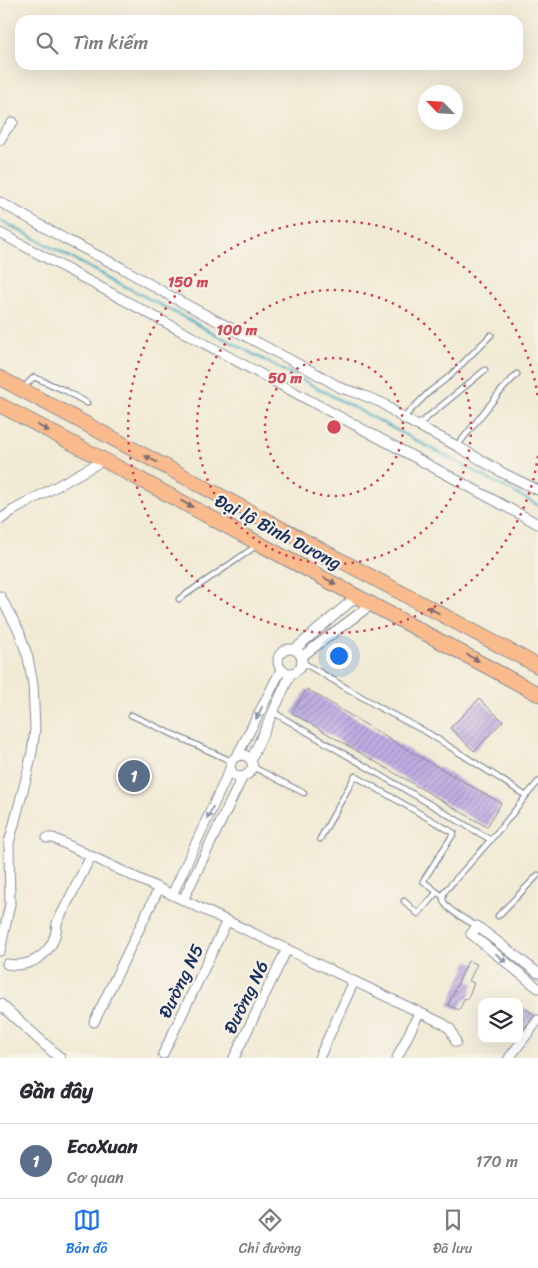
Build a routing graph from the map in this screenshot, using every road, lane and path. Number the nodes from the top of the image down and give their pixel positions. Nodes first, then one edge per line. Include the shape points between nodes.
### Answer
1 (13, 122) dead end
2 (0, 140) edge
3 (0, 202) edge
4 (0, 233) edge
5 (491, 335) dead end
6 (485, 370) dead end
7 (517, 374) dead end
8 (0, 378) edge
9 (14, 385) junction
10 (87, 403) dead end
11 (0, 405) edge
12 (404, 418) junction
13 (418, 425) junction
14 (457, 446) junction
15 (104, 460) junction
16 (537, 488) edge
17 (0, 520) edge
18 (538, 524) edge
19 (259, 543) junction
20 (369, 575) junction
21 (383, 582) junction
22 (0, 596) edge
23 (358, 596) junction
24 (179, 599) dead end
25 (372, 604) junction
26 (294, 650) junction
27 (302, 660) junction
28 (538, 666) edge
29 (281, 670) junction
30 (291, 673) junction
31 (538, 694) edge
32 (273, 712) junction
33 (131, 715) dead end
34 (233, 762) junction
35 (252, 764) junction
36 (242, 778) junction
37 (538, 782) edge
38 (304, 793) dead end
39 (526, 796) junction
40 (47, 838) dead end
41 (320, 839) dead end
42 (491, 840) junction
43 (91, 856) junction
44 (538, 875) edge
45 (159, 888) junction
46 (437, 892) junction
47 (172, 895) junction
48 (442, 896) junction
49 (183, 900) junction
50 (404, 901) dead end
51 (498, 916) dead end
52 (228, 921) junction
53 (477, 926) junction
54 (287, 949) junction
55 (0, 951) edge
56 (7, 964) dead end
57 (538, 973) edge
58 (354, 982) junction
59 (538, 988) edge
60 (0, 1004) edge
61 (419, 1013) junction
62 (538, 1020) edge
63 (94, 1022) dead end
64 (456, 1042) dead end
65 (163, 1054) dead end
66 (54, 1056) edge
67 (234, 1058) edge
68 (319, 1058) edge
69 (398, 1058) edge
70 (509, 1058) edge

1 - 2 street
3 - 12 street via 341,388 382,403
4 - 18 street
5 - 12 lane
6 - 13 lane
7 - 14 lane
8 - 9 highway, Đại lộ Bình Dương
9 - 10 lane via 26,385 34,377
20 -> 9 highway, Đại lộ Bình Dương
11 -> 15 highway, Đại lộ Bình Dương
12 - 13 street
13 - 14 street
14 - 16 street via 503,473
15 - 17 street
15 -> 19 highway, Đại lộ Bình Dương
19 -> 23 highway, Đại lộ Bình Dương
19 - 24 lane
20 - 21 highway, Đại lộ Bình Dương
20 - 23 highway
21 - 25 highway
28 -> 21 highway, Đại lộ Bình Dương
22 - 55 street via 19,631 28,658 34,684 35,729 9,843 10,904
23 - 25 highway, Đại lộ Bình Dương
23 - 26 street
25 - 27 street
25 -> 31 highway, Đại lộ Bình Dương
26 - 27 street
26 - 29 street via 287,649 278,658
27 - 30 street via 298,670
27 - 39 lane via 428,733
29 - 30 street
29 -> 34 street
30 - 32 street
32 - 35 street
32 - 42 lane
33 - 34 lane
34 - 35 street via 244,755
34 - 36 street via 235,776
34 -> 47 street
35 - 36 street via 249,774
35 - 38 lane
36 - 49 street
37 - 39 lane
39 - 42 lane
40 - 43 street
41 - 46 lane via 355,776 454,834 423,881
42 - 48 lane
43 - 45 street
43 - 56 street via 46,952 36,961
44 - 51 lane
45 - 47 street
45 - 63 street
46 - 48 lane
46 - 50 lane via 418,914
47 - 49 street
48 - 53 lane via 448,907
49 - 52 street
52 - 54 street
52 - 65 street, Đường N5
53 - 57 street
53 -> 59 street via 471,934
54 - 58 street
54 - 67 street, Đường N6
58 - 61 street
58 - 68 street
60 - 66 street
61 - 64 street via 444,1024
61 - 69 street
62 - 70 street

